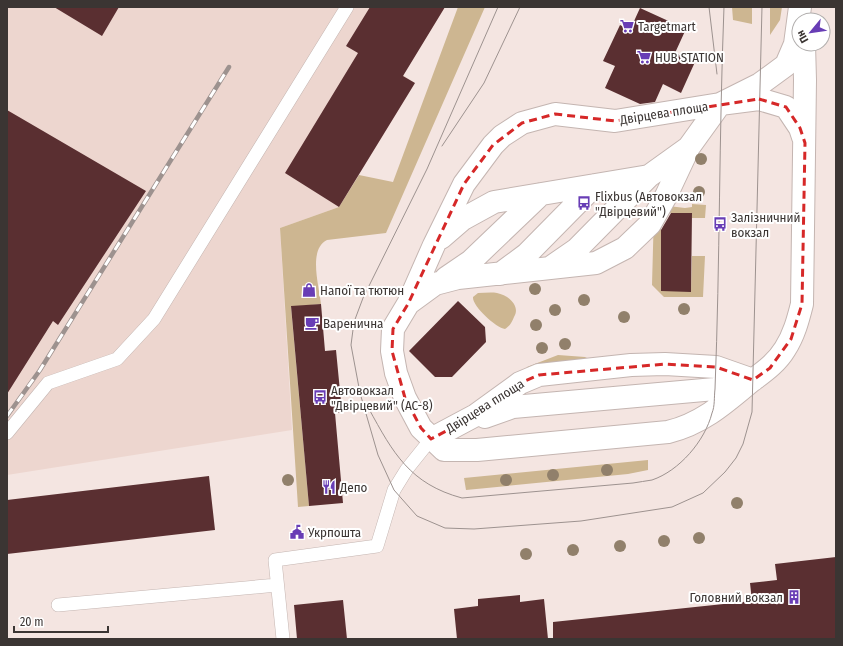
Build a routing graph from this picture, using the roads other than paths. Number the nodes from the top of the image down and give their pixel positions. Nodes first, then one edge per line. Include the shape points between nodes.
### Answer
1 (347, 7) edge
2 (801, 7) edge
3 (804, 52) edge
4 (720, 104) junction
5 (805, 143) junction
6 (689, 147) junction
7 (650, 176) junction
8 (595, 185) junction
9 (541, 194) junction
10 (434, 245) junction
11 (547, 269) junction
12 (500, 274) junction
13 (436, 284) junction
14 (408, 304) junction
15 (753, 380) junction
16 (7, 433) edge
17 (431, 439) junction
18 (277, 585) junction
19 (58, 605) dead end
20 (283, 639) edge

1 - 16 lane via 154,319 117,359 48,383
2 - 4 street, Двірцева площа via 795,44 786,65 760,84
3 - 5 street, Двірцева площа
4 - 5 street, Двірцева площа via 759,99 786,107 800,128
4 - 6 street, Двірцева площа
4 - 10 street, Двірцева площа via 615,121 555,114 522,124 502,136 478,164 464,184
5 - 15 street, Двірцева площа via 802,304 799,318 784,351 770,368
6 - 7 street, Двірцева площа
6 - 11 street, Двірцева площа via 650,224 626,248 596,263
7 - 8 street, Двірцева площа
7 - 11 street, Двірцева площа via 576,249
8 - 9 street, Двірцева площа
8 - 12 street via 527,254
9 - 10 street, Двірцева площа via 494,202 478,209 450,229
9 - 13 street via 471,261
10 - 14 street, Двірцева площа
11 - 12 street, Двірцева площа
12 - 13 street, Двірцева площа via 458,278
13 - 14 street, Двірцева площа
14 - 17 street, Двірцева площа via 393,329 392,351 396,373 411,413
15 - 17 street, Двірцева площа via 715,389 513,407
15 - 17 street, Двірцева площа via 716,368 665,364 631,364 539,375 520,383 476,415
15 - 17 street, Двірцева площа via 712,414 684,428 668,432 477,450 444,450
17 - 18 lane via 394,490 377,546 275,560
18 - 19 lane
18 - 20 lane

